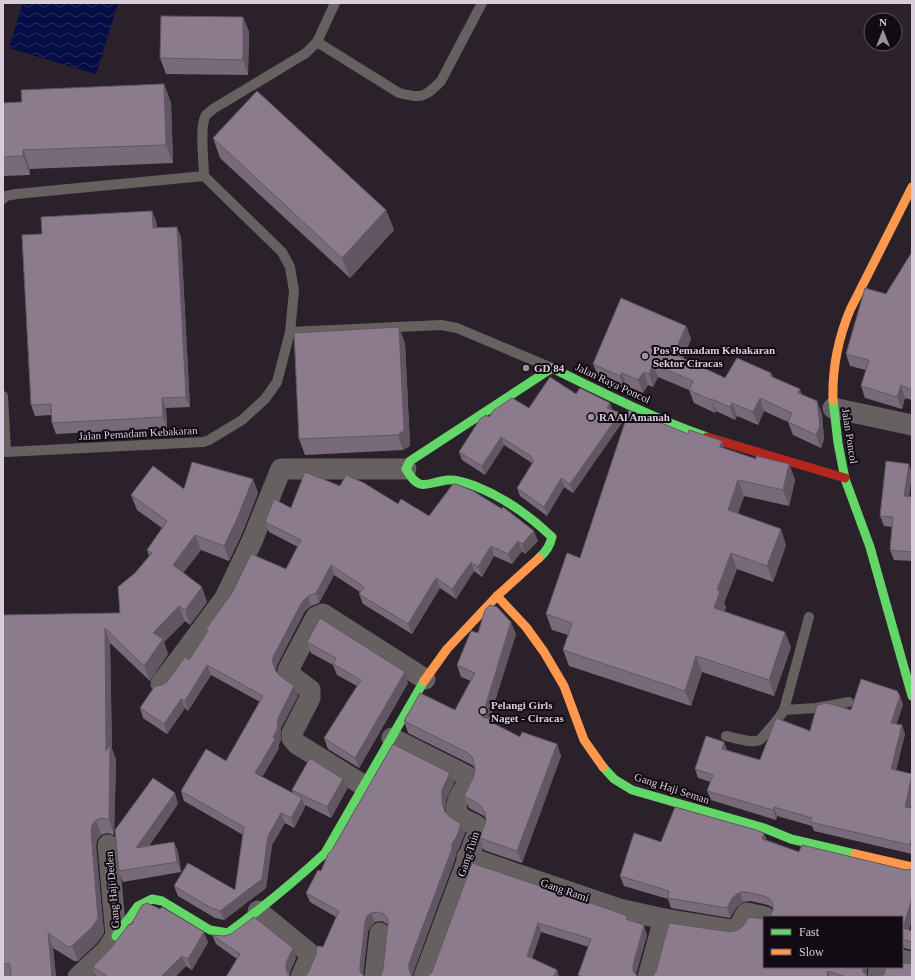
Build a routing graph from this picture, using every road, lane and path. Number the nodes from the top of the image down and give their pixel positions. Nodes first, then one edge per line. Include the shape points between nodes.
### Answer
1 (335, 3) edge
2 (482, 3) edge
3 (317, 42) junction
4 (204, 176) junction
5 (912, 187) edge
6 (3, 199) edge
7 (290, 332) junction
8 (552, 368) junction
9 (3, 396) edge
10 (833, 408) junction
11 (912, 425) edge
12 (4, 452) edge
13 (406, 469) junction
14 (845, 478) junction
15 (497, 596) junction
16 (809, 617) dead end
17 (906, 653) edge
18 (425, 679) junction
19 (161, 684) edge
20 (912, 696) edge
21 (849, 702) dead end
22 (784, 710) junction
23 (726, 736) dead end
24 (392, 738) junction
25 (363, 785) junction
26 (108, 845) dead end
27 (467, 857) junction
28 (912, 867) edge
29 (258, 911) junction
30 (763, 917) edge
31 (664, 919) junction
32 (380, 933) dead end
33 (116, 936) junction
34 (78, 977) edge
35 (301, 977) edge
36 (375, 977) edge
37 (424, 977) edge
38 (648, 977) edge

1 - 3 lane
2 - 3 lane via 441,82 424,96 412,97 399,93
3 - 4 lane via 306,53 213,109 206,116 203,124
4 - 6 lane via 16,194
4 - 7 lane, Jalan Pemadam Kebakaran via 282,252 290,267 294,291
5 - 10 street, Jalan Poncol via 842,328 832,376
7 - 8 lane, Jalan Raya Poncol via 441,325 457,328
7 - 12 lane, Jalan Pemadam Kebakaran via 277,382 272,391 242,420 209,440 197,443
8 - 13 street via 410,461
8 - 14 street, Jalan Raya Poncol via 682,428
9 - 12 lane, Jalan Pemadam Kebakaran
10 - 11 street
10 - 14 street, Jalan Poncol
13 - 15 street, Gang Haji Deden via 420,484 449,479 461,481 504,500 552,537 546,552
13 - 19 street via 281,469 252,541 224,598
14 - 17 street, Jalan Poncol
15 - 18 street, Gang Haji Deden via 447,649
15 - 28 street, Gang Haji Seman via 526,627 544,652 564,686 584,740 599,763 614,779 632,790 764,828 791,839
16 - 22 lane
17 - 20 street, Jalan Poncol
18 - 24 street, Gang Haji Deden
18 - 25 street via 323,614 316,617 288,670 290,675 310,690 310,698 292,733 292,738 297,744
21 - 22 lane
22 - 23 lane via 760,740 749,741
24 - 25 street, Gang Haji Deden
24 - 27 street, Gang Tuin via 468,777 456,807 461,819 476,824 478,829
25 - 29 street, Gang Haji Deden via 325,853
26 - 33 street, Gang Haji Deden
27 - 31 street, Gang Rami via 619,909
27 - 37 street, Gang Tuin
29 - 33 street, Gang Haji Deden via 232,931 222,933 210,930 162,901 152,900 138,906
29 - 35 street via 308,952 309,959
30 - 31 street, Gang Rami via 747,913 736,930
31 - 38 street
32 - 36 street
33 - 34 street, Gang Haji Deden via 107,950

